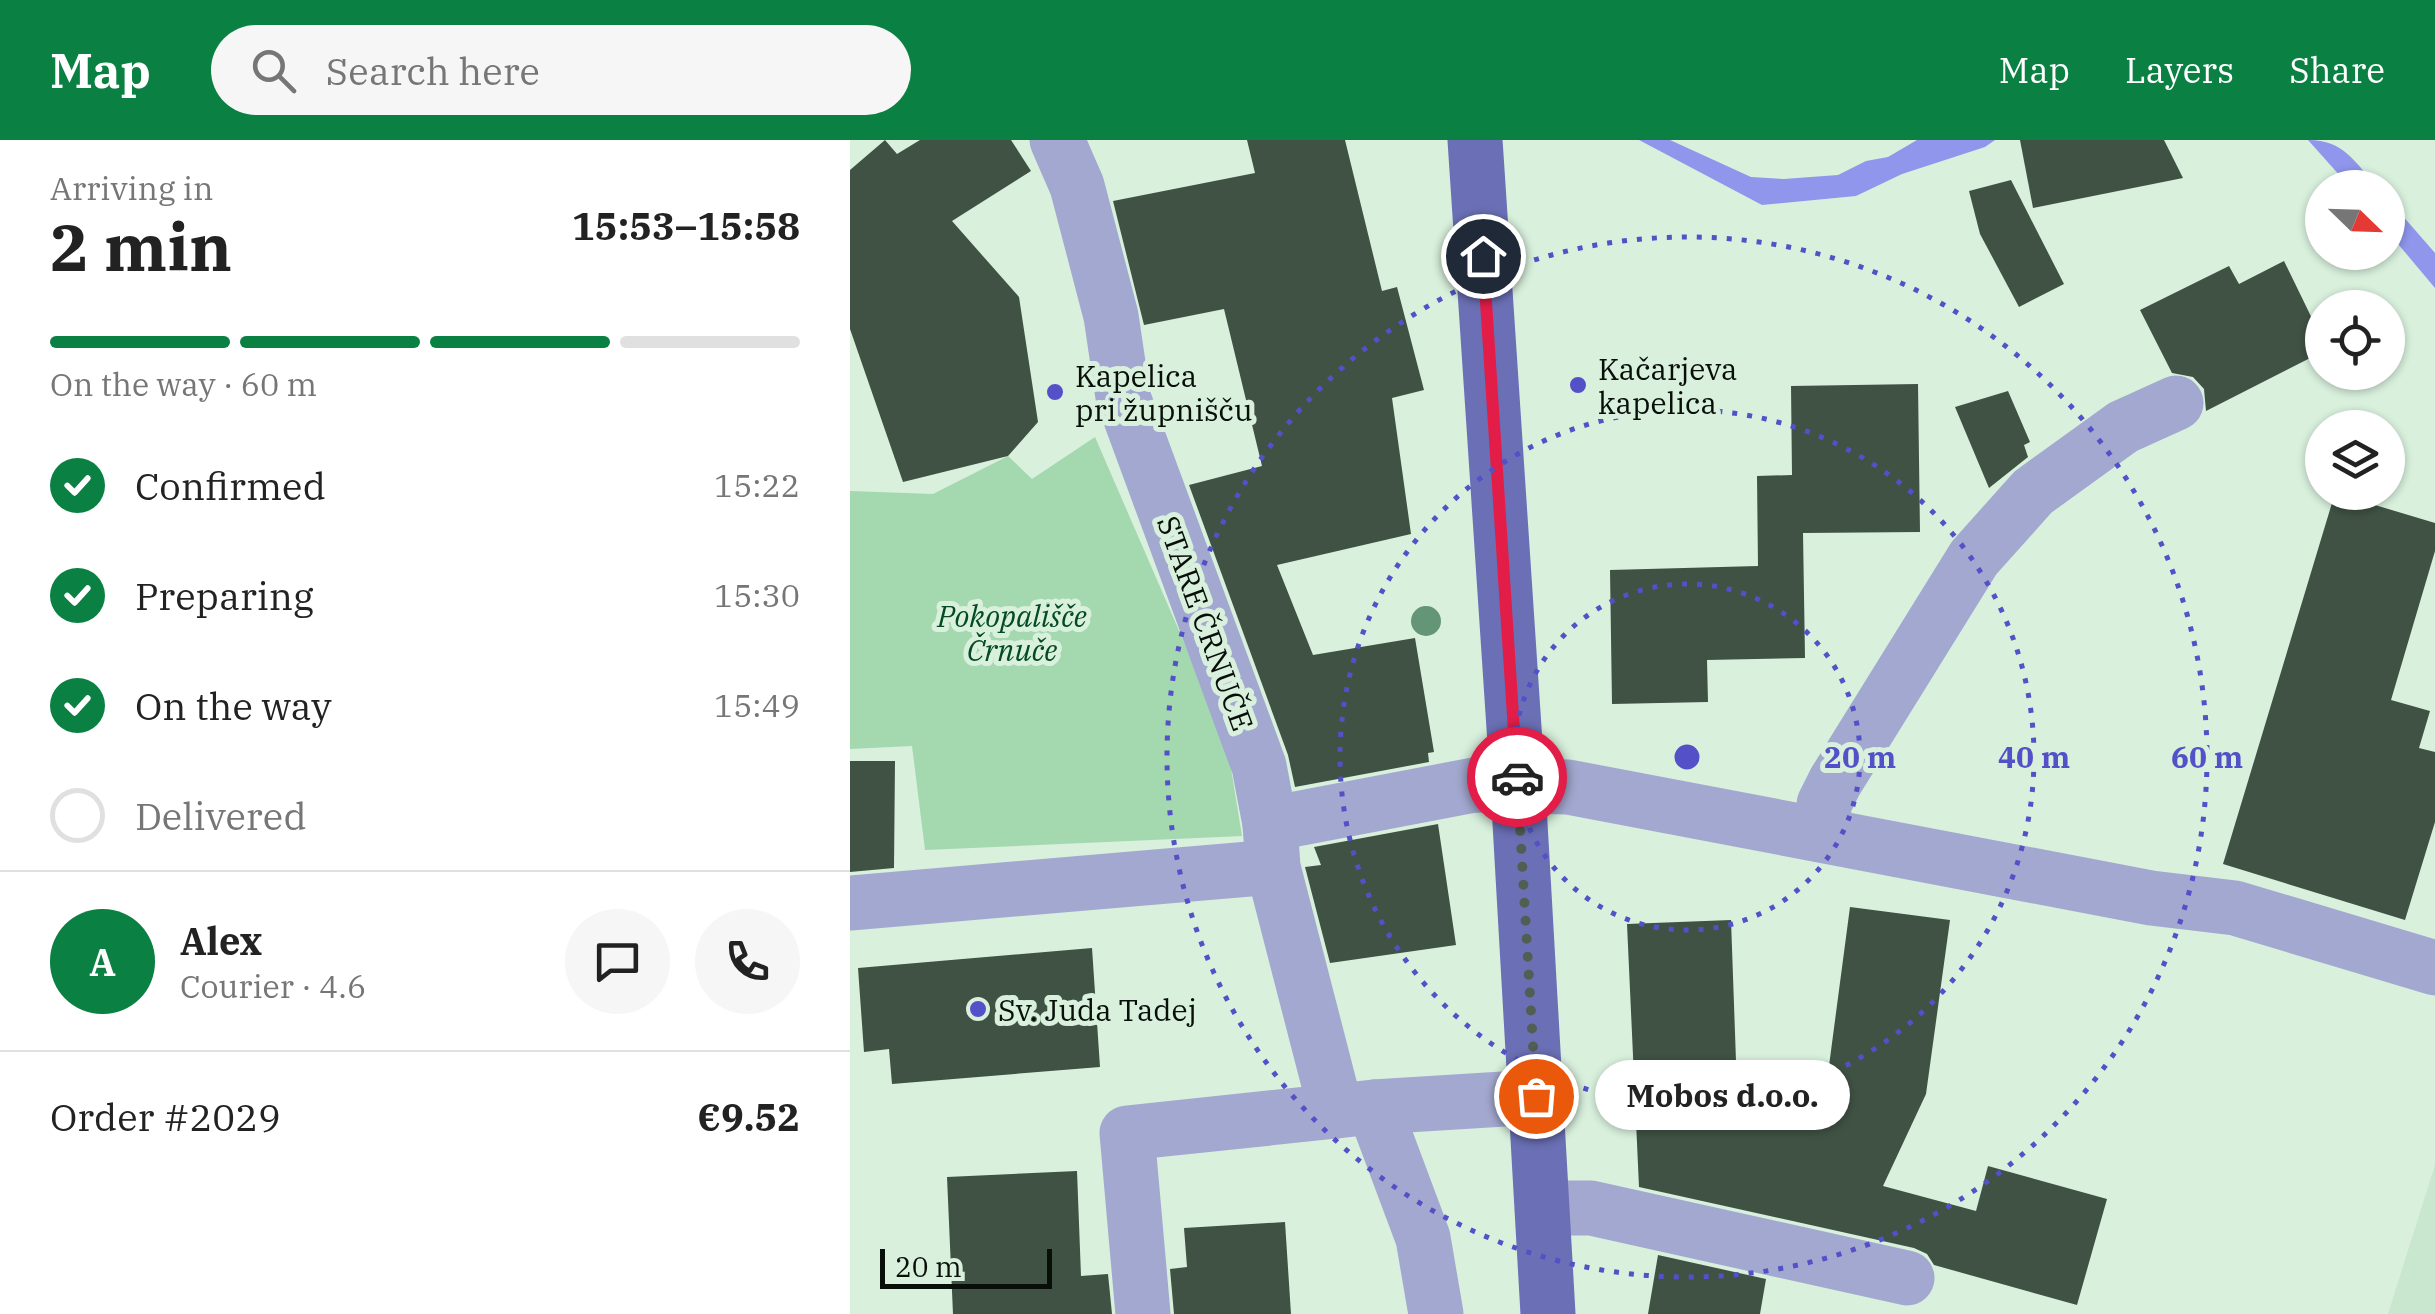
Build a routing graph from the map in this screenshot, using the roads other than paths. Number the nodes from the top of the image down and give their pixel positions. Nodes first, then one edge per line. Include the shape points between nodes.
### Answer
1 (1057, 140) edge
2 (1475, 140) edge
3 (2176, 403) dead end
4 (1518, 788) junction
5 (1823, 834) junction
6 (1271, 845) junction
7 (850, 903) edge
8 (2435, 968) edge
9 (1536, 1096) junction
10 (1355, 1109) junction
11 (1544, 1208) junction
12 (1907, 1278) dead end
13 (1143, 1314) edge
14 (1436, 1314) edge
15 (1548, 1314) edge

1 - 6 street, STARE ČRNUČE via 1077,186 1101,278 1123,397 1258,766
2 - 4 main road
3 - 5 street via 2123,428 2033,492 1974,558 1836,782 1824,804
4 - 5 street via 1584,790
4 - 6 street via 1474,785
4 - 9 main road
5 - 8 street via 2235,908
6 - 7 street
6 - 10 street, STARE ČRNUČE
9 - 10 street
9 - 11 main road
10 - 13 street via 1127,1133
10 - 14 street, STARE ČRNUČE via 1423,1238
11 - 12 street via 1591,1208
11 - 15 main road

